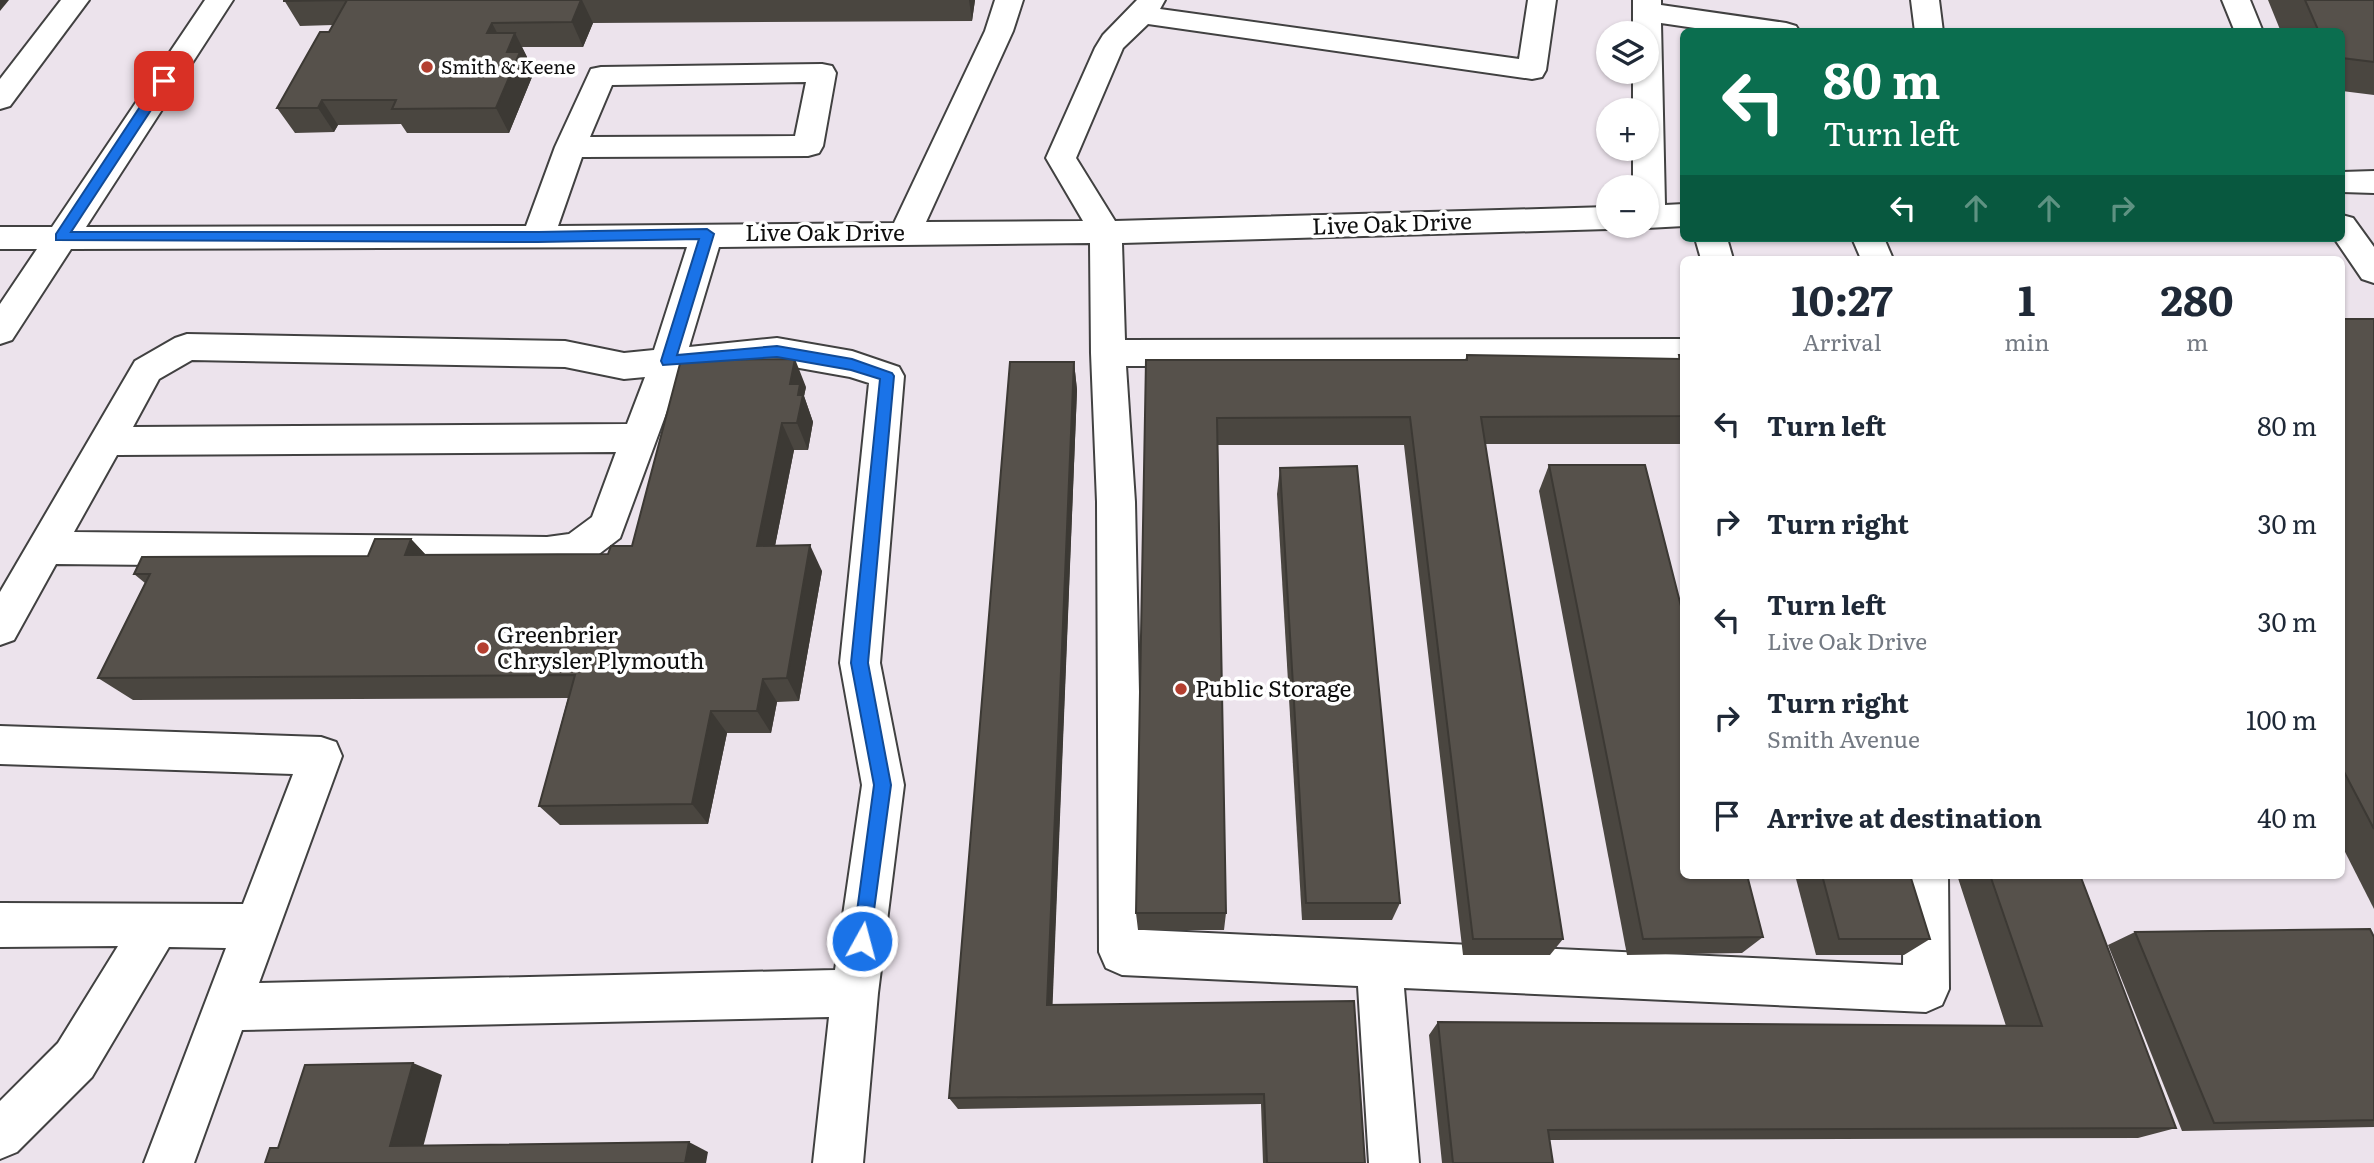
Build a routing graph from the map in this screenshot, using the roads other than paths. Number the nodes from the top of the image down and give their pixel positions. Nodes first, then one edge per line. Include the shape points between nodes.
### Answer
1 (75, 0) edge
2 (219, 0) edge
3 (1009, 0) edge
4 (1542, 0) edge
5 (1925, 0) edge
6 (2236, 0) edge
7 (1647, 6) edge
8 (1147, 7) edge
9 (1765, 28) edge
10 (1928, 28) edge
11 (2247, 28) edge
12 (0, 99) edge
13 (570, 147) junction
14 (1648, 175) edge
15 (2345, 182) edge
16 (2374, 182) edge
17 (1680, 215) edge
18 (1659, 216) edge
19 (1596, 218) edge
20 (2345, 230) edge
21 (1106, 232) junction
22 (905, 233) junction
23 (707, 234) junction
24 (61, 237) junction
25 (538, 237) junction
26 (0, 238) edge
27 (2374, 271) edge
28 (0, 331) edge
29 (1680, 352) edge
30 (1108, 353) junction
31 (668, 361) junction
32 (640, 438) junction
33 (107, 441) junction
34 (45, 548) junction
35 (0, 628) edge
36 (0, 745) edge
37 (1926, 879) edge
38 (157, 924) junction
39 (0, 925) edge
40 (257, 927) junction
41 (1379, 963) junction
42 (855, 993) junction
43 (228, 1007) junction
44 (0, 1135) edge
45 (169, 1163) edge
46 (838, 1163) edge
47 (1394, 1163) edge

1 - 12 street
2 - 24 street
3 - 22 street via 999,31
4 - 8 street via 1532,69
5 - 10 street
6 - 11 street
7 - 9 street
7 - 14 street
8 - 21 street via 1110,46 1061,158
13 - 13 street via 601,76 822,74 808,146
13 - 25 street
15 - 16 street
17 - 18 street
19 - 21 street, Live Oak Drive
20 - 27 street
21 - 22 street, Live Oak Drive
21 - 30 street
22 - 23 street, Live Oak Drive
23 - 25 street, Live Oak Drive
23 - 31 street
24 - 25 street, Live Oak Drive
24 - 26 street, Live Oak Drive
24 - 28 street
29 - 30 street
30 - 41 street via 1116,502 1122,952
31 - 32 street
31 - 33 street via 624,366 565,354 187,347 147,370
31 - 42 street via 777,351 852,364 887,376 860,663 883,785
32 - 33 street
32 - 34 street via 607,527 578,548 533,552
33 - 34 street
34 - 35 street
36 - 40 street via 321,757
37 - 41 street via 1926,989
38 - 39 street
38 - 40 street
38 - 44 street via 75,1060
40 - 43 street
41 - 47 street
42 - 43 street
42 - 46 street
43 - 45 street

